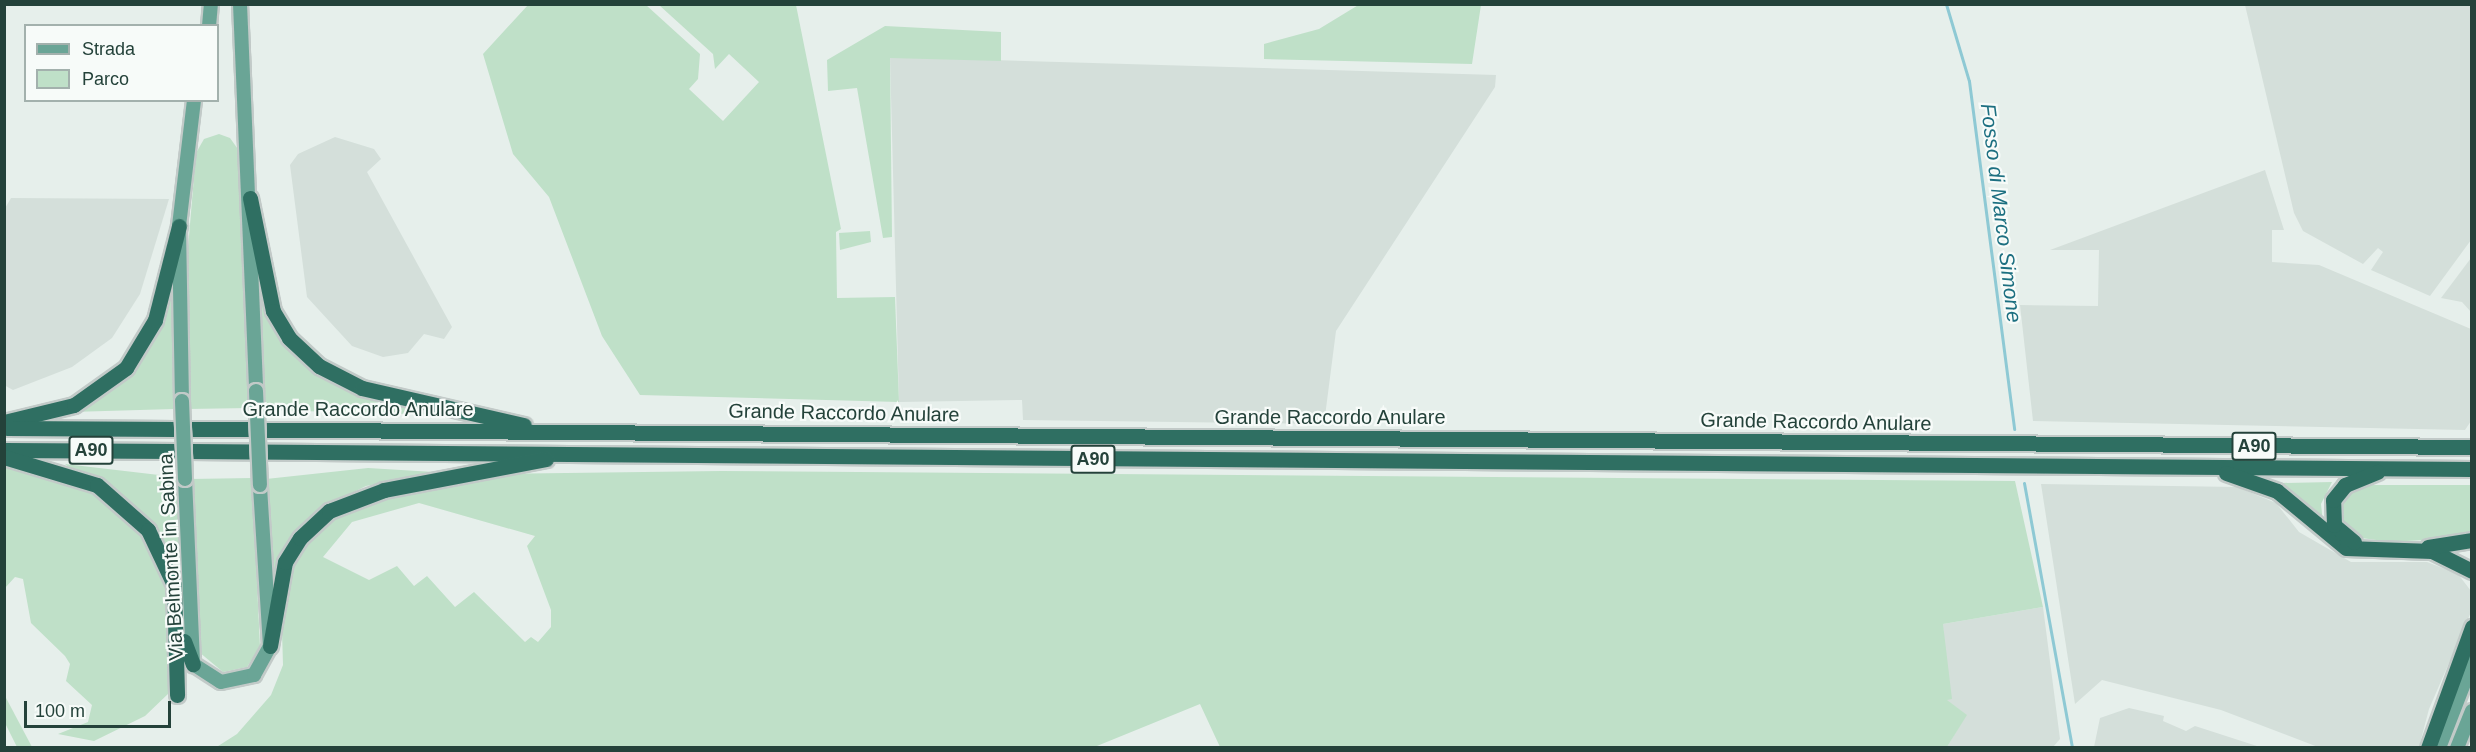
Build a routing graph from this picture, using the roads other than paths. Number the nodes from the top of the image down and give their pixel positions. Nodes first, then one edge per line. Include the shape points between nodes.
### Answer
1 (211, 4) edge
2 (240, 4) edge
3 (209, 24) edge
4 (194, 102) edge
5 (250, 198) junction
6 (179, 226) junction
7 (4, 422) edge
8 (4, 428) edge
9 (559, 432) junction
10 (2472, 438) edge
11 (2446, 447) junction
12 (2472, 447) edge
13 (4, 450) edge
14 (564, 454) junction
15 (4, 457) edge
16 (2210, 468) junction
17 (2388, 469) junction
18 (2472, 469) edge
19 (2472, 540) edge
20 (2380, 549) junction
21 (2410, 549) junction
22 (2472, 571) edge
23 (177, 609) junction
24 (2472, 627) edge
25 (270, 646) junction
26 (2472, 663) edge
27 (193, 664) junction
28 (177, 695) dead end
29 (2472, 711) edge
30 (2428, 747) edge
31 (2439, 747) edge
32 (2457, 747) edge

1 - 3 main road
2 - 5 main road, Via Belmonte in Sabina
4 - 6 main road, Via Belmonte in Sabina
5 - 9 highway via 273,311 290,338 320,366 362,388
5 - 25 main road, Via Belmonte in Sabina, bridge
6 - 7 highway via 155,320 126,368 74,405
6 - 27 main road, Via Belmonte in Sabina, bridge
8 - 9 highway, Grande Raccordo Anulare / A90
9 - 11 highway, Grande Raccordo Anulare / A90
10 - 11 highway
11 - 12 highway, Grande Raccordo Anulare / A90
13 - 14 highway, A90
14 - 16 highway, A90
14 - 25 highway via 384,490 336,506 309,527 285,562
15 - 23 highway via 84,480 126,506 164,556
16 - 17 highway, A90
16 - 20 highway via 2277,491 2346,548
17 - 18 highway, A90
17 - 20 highway via 2345,485 2331,511 2345,538
19 - 21 highway
20 - 21 highway
21 - 22 highway via 2451,557
23 - 27 highway
23 - 28 highway
24 - 30 highway
25 - 27 main road, Via Belmonte in Sabina via 258,673 236,682 214,680
26 - 31 main road
29 - 32 main road

